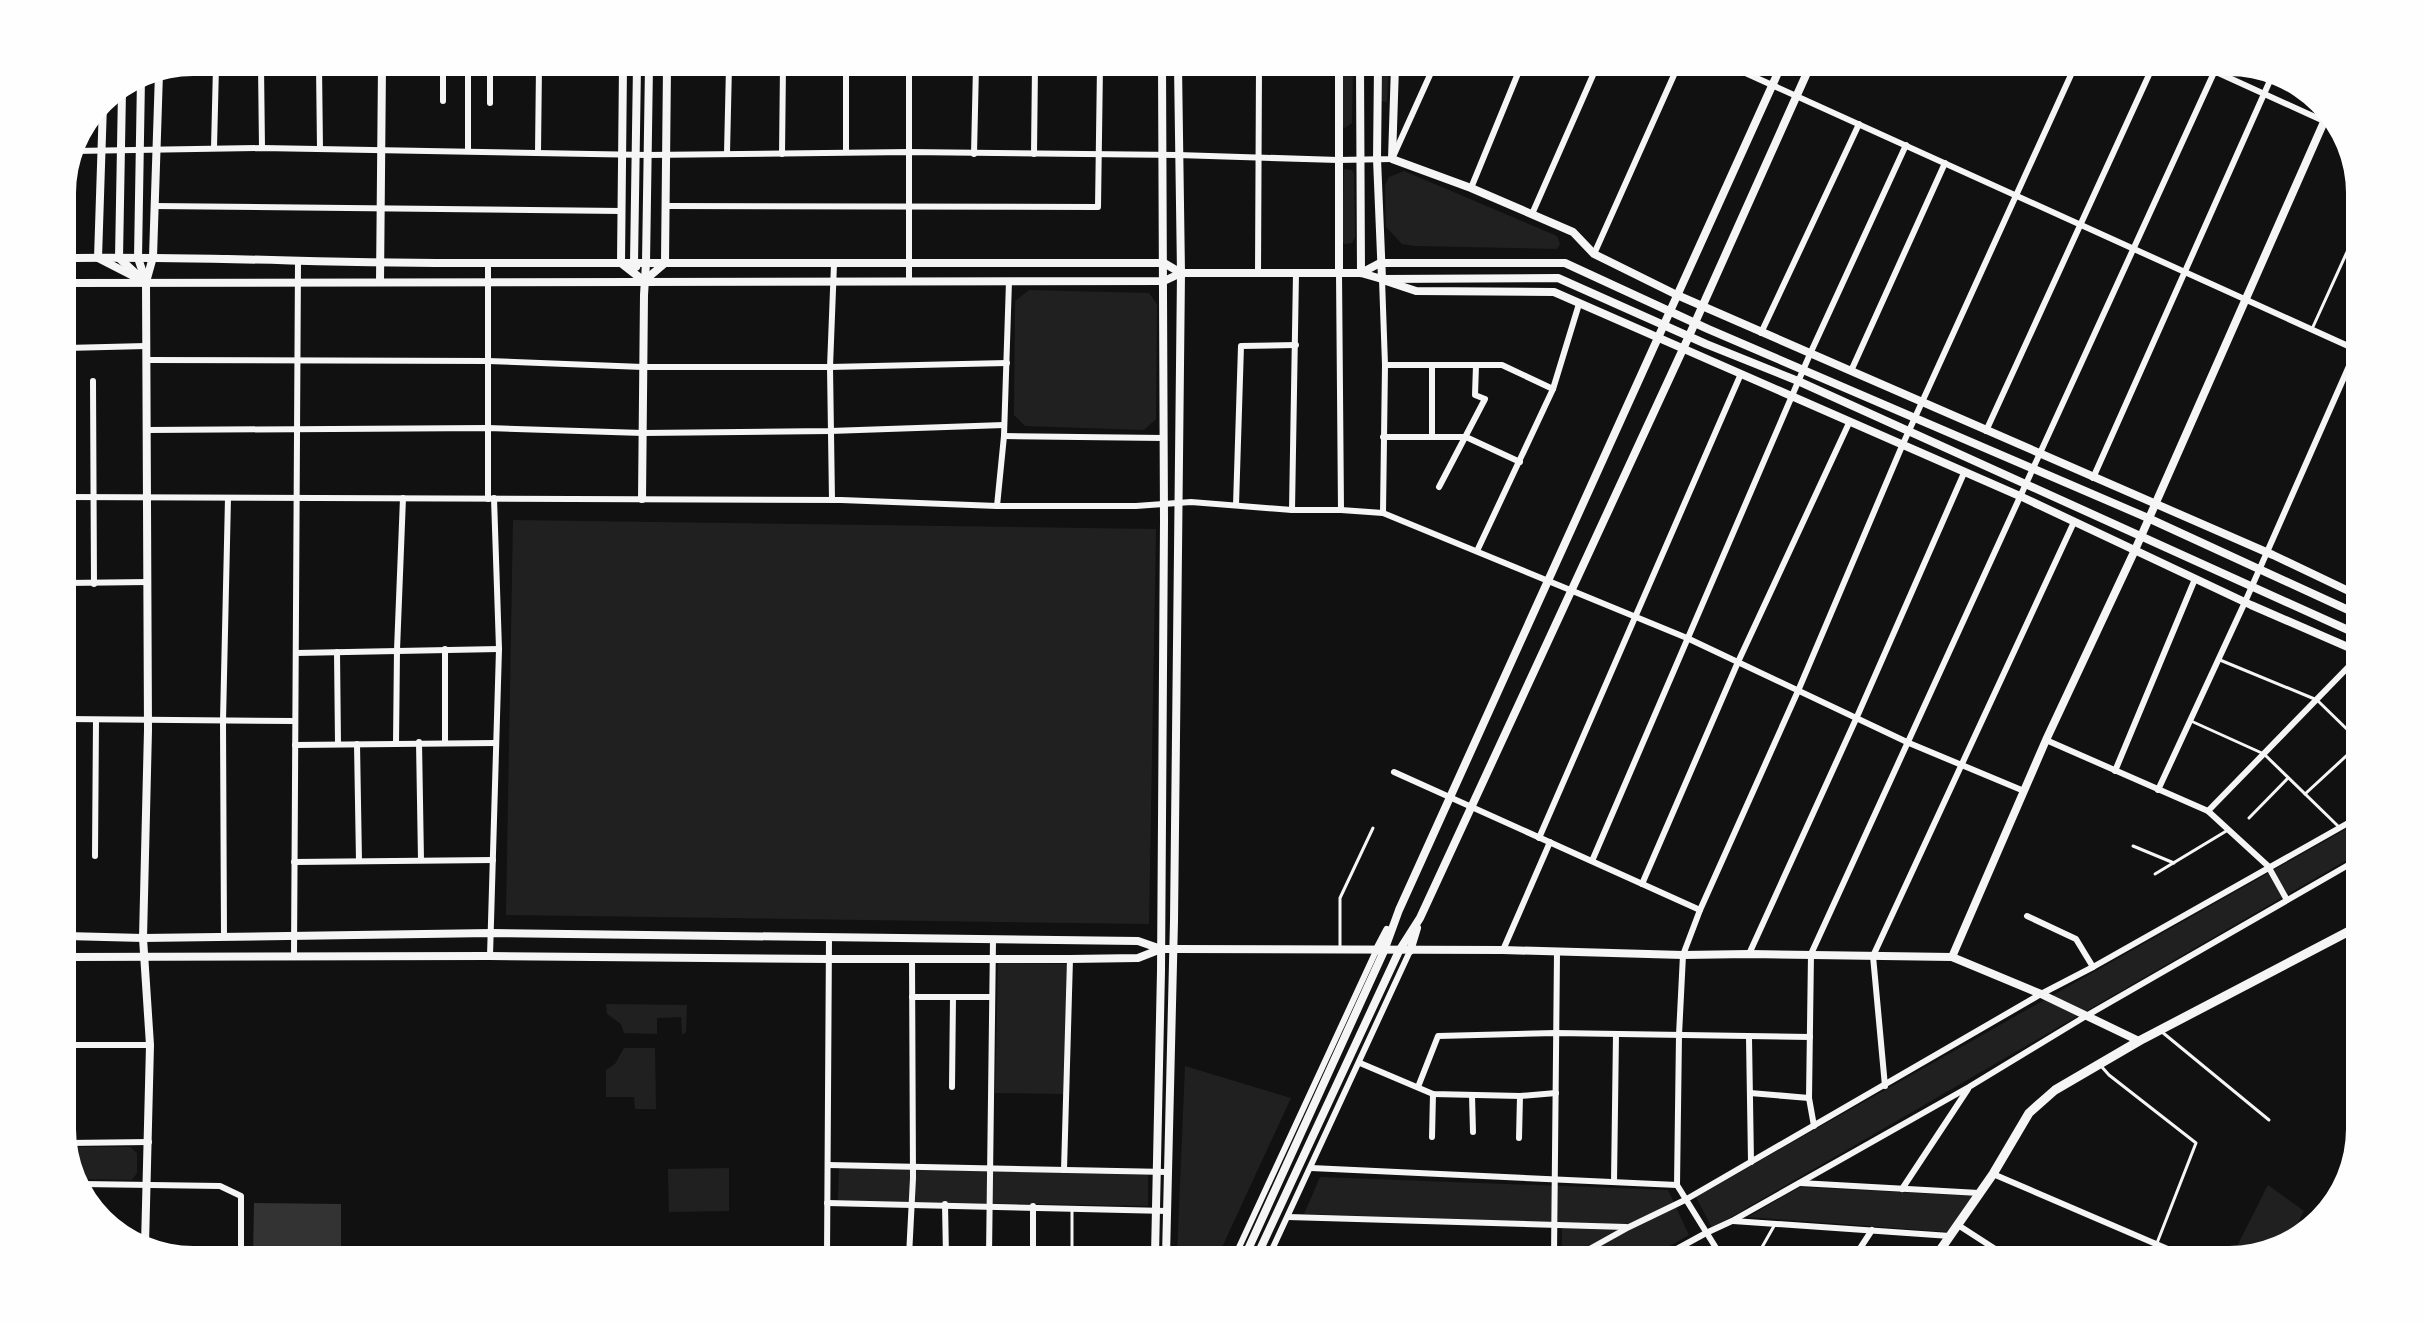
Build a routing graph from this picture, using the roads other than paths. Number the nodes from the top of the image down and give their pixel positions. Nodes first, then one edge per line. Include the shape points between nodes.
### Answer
1 (216, 76) edge
2 (261, 76) edge
3 (319, 76) edge
4 (382, 76) edge
5 (443, 76) edge
6 (468, 76) edge
7 (490, 76) edge
8 (540, 76) edge
9 (623, 76) edge
10 (637, 76) edge
11 (649, 76) edge
12 (667, 76) edge
13 (729, 76) edge
14 (783, 76) edge
15 (846, 76) edge
16 (909, 76) edge
17 (976, 76) edge
18 (1035, 76) edge
19 (1100, 76) edge
20 (1162, 76) edge
21 (1178, 76) edge
22 (1258, 76) edge
23 (1339, 76) edge
24 (1360, 76) edge
25 (1378, 76) edge
26 (1395, 76) edge
27 (1429, 76) edge
28 (1517, 76) edge
29 (1593, 76) edge
30 (1674, 76) edge
31 (1753, 76) edge
32 (1776, 76) edge
33 (1805, 76) edge
34 (2070, 76) edge
35 (2148, 76) edge
36 (2213, 76) edge
37 (2229, 76) edge
38 (159, 82) edge
39 (2269, 84) edge
40 (1772, 85) junction
41 (141, 90) edge
42 (2264, 94) junction
43 (1796, 96) junction
44 (121, 101) edge
45 (443, 101) dead end
46 (490, 103) dead end
47 (2315, 114) edge
48 (102, 120) edge
49 (1859, 124) junction
50 (2323, 124) edge
51 (1906, 145) junction
52 (156, 148) junction
53 (214, 148) junction
54 (262, 148) junction
55 (139, 149) junction
56 (320, 149) junction
57 (101, 150) junction
58 (119, 150) junction
59 (382, 150) junction
60 (468, 150) junction
61 (84, 151) edge
62 (538, 152) junction
63 (846, 152) junction
64 (909, 152) junction
65 (728, 153) junction
66 (622, 154) junction
67 (636, 154) junction
68 (647, 154) junction
69 (666, 154) junction
70 (782, 154) junction
71 (974, 154) junction
72 (1034, 154) junction
73 (1100, 155) junction
74 (1161, 155) junction
75 (1178, 155) junction
76 (1258, 158) junction
77 (1359, 159) junction
78 (1377, 159) junction
79 (1392, 159) junction
80 (1338, 160) junction
81 (1945, 163) junction
82 (1471, 188) junction
83 (2016, 195) junction
84 (154, 206) junction
85 (666, 206) junction
86 (382, 207) junction
87 (910, 208) junction
88 (622, 211) junction
89 (1532, 214) junction
90 (2079, 224) junction
91 (2133, 248) junction
92 (1594, 254) junction
93 (2346, 254) edge
94 (153, 257) junction
95 (77, 258) edge
96 (98, 258) junction
97 (119, 258) junction
98 (138, 258) junction
99 (381, 261) junction
100 (298, 262) junction
101 (488, 263) junction
102 (621, 263) junction
103 (634, 263) junction
104 (646, 263) junction
105 (665, 263) junction
106 (1164, 263) junction
107 (1380, 263) junction
108 (834, 264) junction
109 (909, 264) junction
110 (2183, 271) junction
111 (1181, 273) junction
112 (1258, 273) junction
113 (1296, 273) junction
114 (1340, 273) junction
115 (1361, 273) junction
116 (1382, 279) junction
117 (644, 281) junction
118 (833, 281) junction
119 (909, 281) junction
120 (1009, 281) junction
121 (1164, 281) junction
122 (146, 282) junction
123 (298, 282) junction
124 (380, 282) junction
125 (488, 282) junction
126 (77, 283) edge
127 (1677, 295) junction
128 (2245, 299) junction
129 (1579, 304) junction
130 (1702, 306) junction
131 (1669, 312) junction
132 (1695, 323) junction
133 (1664, 324) junction
134 (2312, 329) junction
135 (1761, 333) junction
136 (1689, 336) junction
137 (1657, 338) junction
138 (2346, 344) edge
139 (1296, 345) junction
140 (146, 346) junction
141 (77, 348) edge
142 (1682, 351) junction
143 (1810, 354) junction
144 (147, 360) junction
145 (298, 360) junction
146 (488, 361) junction
147 (1006, 363) junction
148 (1385, 365) junction
149 (1476, 365) junction
150 (643, 367) junction
151 (830, 367) junction
152 (1432, 367) junction
153 (1804, 370) junction
154 (1851, 372) junction
155 (2346, 374) edge
156 (1740, 376) junction
157 (93, 381) dead end
158 (1798, 381) junction
159 (1552, 390) junction
160 (1792, 396) junction
161 (1922, 403) junction
162 (1915, 418) junction
163 (1848, 423) junction
164 (1005, 425) junction
165 (297, 427) junction
166 (488, 428) junction
167 (148, 429) junction
168 (830, 431) junction
169 (1986, 431) junction
170 (643, 433) junction
171 (1908, 433) junction
172 (1004, 436) junction
173 (1432, 436) junction
174 (1383, 437) junction
175 (1466, 437) junction
176 (1163, 438) junction
177 (1902, 446) junction
178 (2040, 455) junction
179 (1520, 462) junction
180 (2034, 469) junction
181 (1964, 472) junction
182 (2093, 478) junction
183 (2027, 485) junction
184 (1439, 487) dead end
185 (77, 497) edge
186 (93, 497) junction
187 (148, 497) junction
188 (2022, 497) junction
189 (228, 498) junction
190 (297, 498) junction
191 (403, 498) junction
192 (491, 498) junction
193 (642, 499) junction
194 (832, 500) junction
195 (1178, 503) junction
196 (2154, 504) junction
197 (1163, 505) junction
198 (1236, 505) junction
199 (997, 506) junction
200 (1292, 510) junction
201 (1341, 510) junction
202 (1383, 513) junction
203 (2148, 518) junction
204 (2074, 522) junction
205 (2140, 535) junction
206 (2134, 550) junction
207 (1477, 551) junction
208 (2267, 553) junction
209 (2259, 569) junction
210 (2195, 579) junction
211 (1548, 580) junction
212 (148, 582) junction
213 (77, 584) edge
214 (94, 584) junction
215 (2252, 587) junction
216 (1570, 590) junction
217 (2346, 591) edge
218 (2245, 602) junction
219 (2346, 609) edge
220 (1635, 617) junction
221 (2346, 629) edge
222 (1687, 638) junction
223 (2346, 646) edge
224 (445, 649) junction
225 (499, 649) junction
226 (397, 650) junction
227 (338, 652) junction
228 (296, 653) junction
229 (2218, 660) junction
230 (1738, 662) junction
231 (2346, 670) edge
232 (1798, 691) junction
233 (2317, 700) junction
234 (77, 719) edge
235 (1856, 719) junction
236 (96, 720) junction
237 (148, 720) junction
238 (223, 721) junction
239 (2190, 721) junction
240 (295, 722) junction
241 (2346, 728) edge
242 (2046, 740) junction
243 (419, 742) junction
244 (445, 742) junction
245 (396, 743) junction
246 (496, 743) junction
247 (1909, 743) junction
248 (338, 744) junction
249 (357, 744) junction
250 (295, 745) junction
251 (2264, 754) junction
252 (2346, 756) edge
253 (1959, 765) junction
254 (2115, 771) junction
255 (1394, 772) dead end
256 (2288, 778) junction
257 (2158, 790) junction
258 (2024, 791) junction
259 (2305, 794) junction
260 (1450, 797) junction
261 (1471, 807) junction
262 (2208, 811) junction
263 (2249, 818) dead end
264 (2346, 824) edge
265 (2339, 827) junction
266 (1373, 828) dead end
267 (2229, 829) junction
268 (1539, 838) junction
269 (1550, 842) junction
270 (2133, 846) dead end
271 (95, 856) dead end
272 (421, 860) junction
273 (493, 860) junction
274 (359, 861) junction
275 (1592, 861) junction
276 (294, 862) junction
277 (2174, 863) junction
278 (2268, 866) junction
279 (2346, 866) edge
280 (2155, 874) dead end
281 (1642, 884) junction
282 (2287, 900) junction
283 (1700, 910) junction
284 (2027, 916) dead end
285 (1419, 920) junction
286 (491, 933) junction
287 (2346, 933) edge
288 (77, 936) edge
289 (224, 936) junction
290 (294, 936) junction
291 (829, 937) junction
292 (143, 938) junction
293 (993, 940) junction
294 (1161, 949) junction
295 (1174, 949) junction
296 (1503, 950) junction
297 (1340, 951) junction
298 (1380, 951) junction
299 (1399, 951) junction
300 (1410, 951) junction
301 (1557, 953) junction
302 (1749, 954) junction
303 (1811, 954) junction
304 (1683, 955) junction
305 (490, 956) junction
306 (1873, 956) junction
307 (77, 957) edge
308 (143, 957) junction
309 (294, 957) junction
310 (1952, 957) junction
311 (912, 958) junction
312 (993, 958) junction
313 (829, 959) junction
314 (1070, 959) junction
315 (2093, 967) junction
316 (2041, 994) junction
317 (953, 997) junction
318 (992, 997) junction
319 (912, 998) junction
320 (2086, 1016) junction
321 (2161, 1031) junction
322 (1556, 1034) junction
323 (1616, 1034) junction
324 (1679, 1035) junction
325 (1810, 1037) junction
326 (1749, 1038) junction
327 (2139, 1041) junction
328 (77, 1045) edge
329 (150, 1045) junction
330 (1360, 1063) junction
331 (2100, 1065) junction
332 (1885, 1086) junction
333 (952, 1087) dead end
334 (1418, 1087) junction
335 (1969, 1087) junction
336 (1556, 1093) junction
337 (1750, 1093) junction
338 (1433, 1094) junction
339 (1472, 1095) junction
340 (1520, 1096) junction
341 (1809, 1098) junction
342 (2269, 1120) dead end
343 (1814, 1126) junction
344 (1473, 1132) dead end
345 (1432, 1137) dead end
346 (1520, 1138) dead end
347 (149, 1142) junction
348 (78, 1143) edge
349 (1751, 1162) junction
350 (828, 1165) junction
351 (911, 1167) junction
352 (991, 1168) junction
353 (1311, 1168) junction
354 (1064, 1170) junction
355 (1157, 1172) junction
356 (1167, 1172) junction
357 (1993, 1174) junction
358 (1555, 1180) junction
359 (1614, 1182) junction
360 (1800, 1183) junction
361 (91, 1184) edge
362 (147, 1185) junction
363 (1677, 1185) junction
364 (1902, 1189) junction
365 (1979, 1193) junction
366 (1685, 1200) junction
367 (828, 1203) junction
368 (945, 1204) junction
369 (910, 1205) junction
370 (990, 1206) junction
371 (1033, 1206) junction
372 (1072, 1207) junction
373 (1156, 1210) junction
374 (1167, 1211) junction
375 (1288, 1217) junction
376 (1732, 1221) junction
377 (1775, 1224) junction
378 (1555, 1225) junction
379 (1958, 1225) junction
380 (1629, 1227) junction
381 (1872, 1230) junction
382 (1706, 1233) junction
383 (145, 1234) edge
384 (1950, 1236) junction
385 (2156, 1245) joint
386 (241, 1246) edge
387 (827, 1246) edge
388 (909, 1246) edge
389 (946, 1246) edge
390 (989, 1246) edge
391 (1033, 1246) edge
392 (1072, 1246) edge
393 (1155, 1246) edge
394 (1166, 1246) edge
395 (1240, 1246) edge
396 (1249, 1246) edge
397 (1262, 1246) edge
398 (1274, 1246) edge
399 (1554, 1246) edge
400 (1595, 1246) edge
401 (1682, 1246) edge
402 (1714, 1246) edge
403 (1763, 1246) edge
404 (1862, 1246) edge
405 (1943, 1246) edge
406 (1991, 1246) edge

1 - 53 street
2 - 54 street
3 - 56 street
4 - 59 street
5 - 45 street
6 - 60 street
7 - 46 street
8 - 62 street
9 - 66 street
10 - 67 street
11 - 68 street
12 - 69 street
13 - 65 street
14 - 70 street
15 - 63 street
16 - 64 street
17 - 71 street
18 - 72 street
19 - 73 street
20 - 74 street
21 - 75 street
22 - 76 street
23 - 80 street
24 - 77 main road
25 - 78 main road
26 - 79 street
27 - 79 street
28 - 82 street
29 - 89 street
30 - 92 street
31 - 40 street
32 - 40 street
33 - 43 street
34 - 83 street
35 - 90 street
36 - 91 street
37 - 42 street
38 - 52 street
39 - 42 street
40 - 43 street
40 - 127 street
41 - 55 main road
42 - 47 street
42 - 110 street
43 - 49 street
43 - 130 street
44 - 58 main road
48 - 57 street
49 - 51 street
49 - 135 street
50 - 128 street
51 - 81 street
51 - 143 street
52 - 53 street
52 - 55 street
52 - 84 street
53 - 54 street
54 - 56 street
55 - 58 street
55 - 98 main road
56 - 59 street
57 - 58 street
57 - 61 street
57 - 96 street
58 - 97 main road
59 - 60 street
59 - 86 street
60 - 62 street
62 - 66 street
63 - 64 street
63 - 70 street
64 - 71 street
64 - 87 street
65 - 69 street
65 - 70 street
66 - 67 street
66 - 88 street
67 - 68 street
67 - 103 street
68 - 69 street
68 - 104 street
69 - 85 street
71 - 72 street
72 - 73 street
73 - 74 street
73 - 87 street via 1098,207
74 - 75 street
74 - 106 street
75 - 76 street
75 - 111 street
76 - 80 street
76 - 112 street
77 - 78 street
77 - 80 street
77 - 115 main road
78 - 79 street
78 - 107 main road
79 - 82 street
80 - 114 street
81 - 83 street
81 - 154 street
82 - 89 street
83 - 90 street
83 - 161 street
84 - 86 street
84 - 94 street
85 - 87 street
85 - 105 street
86 - 88 street
86 - 99 street
87 - 109 street
88 - 102 street
89 - 92 street via 1573,232
90 - 91 street
90 - 169 street
91 - 110 street
91 - 178 street
92 - 127 street
93 - 134 lane
94 - 98 street
94 - 100 street
94 - 122 street
95 - 96 street
96 - 97 street
96 - 122 street
97 - 98 street
97 - 122 main road
98 - 122 main road
99 - 100 street
99 - 101 street
99 - 124 street
100 - 123 street
101 - 102 street
101 - 125 street
102 - 103 street
102 - 117 street
103 - 104 street
103 - 117 street
104 - 105 street
104 - 117 street
105 - 108 street
105 - 117 street
106 - 109 street
106 - 111 street
106 - 121 street
107 - 115 main road
107 - 116 main road
107 - 131 main road via 1565,263
108 - 109 street
108 - 118 street
109 - 119 street
110 - 128 street
110 - 182 street
111 - 112 street
111 - 121 street
111 - 195 street
112 - 113 street
113 - 114 street
113 - 139 street
114 - 115 street
114 - 201 street
115 - 116 main road
116 - 129 street via 1416,291 1554,292
116 - 133 main road via 1558,278
116 - 148 street
117 - 118 street
117 - 125 street
117 - 150 street
118 - 119 street
118 - 151 street
119 - 120 street
120 - 121 street
120 - 147 street
121 - 176 street
122 - 123 street
122 - 126 street
122 - 140 street
123 - 124 street
123 - 145 street
124 - 125 street
125 - 146 street
127 - 130 street
127 - 131 street
128 - 134 street
128 - 196 street
129 - 137 street
129 - 159 street
130 - 132 street
130 - 135 street
131 - 132 main road
131 - 133 street
132 - 136 street
132 - 153 main road
133 - 136 main road
133 - 137 street
134 - 138 street
135 - 143 street
136 - 142 street
136 - 158 main road
137 - 142 street
137 - 211 street
139 - 198 street via 1241,346
139 - 200 street
140 - 141 street
140 - 144 street
142 - 156 street
142 - 216 street
143 - 153 street
143 - 154 street
144 - 145 street
144 - 167 street
145 - 146 street
145 - 165 street
146 - 150 street
146 - 166 street
147 - 151 street
147 - 164 street
148 - 152 street
148 - 174 street
149 - 152 street
149 - 159 street via 1502,365
149 - 175 street via 1475,395 1485,399
150 - 151 street
150 - 170 street
151 - 168 street
152 - 173 street
153 - 158 street
153 - 162 main road
154 - 161 street
155 - 208 street
156 - 160 street
156 - 220 street
157 - 186 street
158 - 160 street
158 - 171 main road
159 - 179 street
160 - 163 street
160 - 222 street
161 - 162 street
161 - 169 street
162 - 171 street
162 - 180 main road
163 - 177 street
163 - 230 street
164 - 168 street
164 - 172 street
165 - 166 street
165 - 167 street
165 - 190 street
166 - 170 street
166 - 192 street
167 - 187 street
168 - 170 street
168 - 194 street
169 - 178 street
170 - 193 street
171 - 177 street
171 - 183 main road
172 - 176 street
172 - 199 street
173 - 174 street
173 - 175 street
174 - 202 street
175 - 179 street
175 - 184 street
176 - 197 street
177 - 181 street
177 - 232 street
178 - 180 street
178 - 182 street
179 - 207 street
180 - 183 street
180 - 203 main road
181 - 188 street
181 - 235 street
182 - 196 street
183 - 188 street
183 - 205 main road
185 - 186 street
186 - 187 street
186 - 214 street
187 - 189 street
187 - 212 street
188 - 204 street
188 - 247 street
189 - 190 street
189 - 238 street
190 - 191 street
190 - 228 street
191 - 192 street
191 - 226 street
192 - 193 street
192 - 225 street
193 - 194 street
194 - 199 street
195 - 197 street
195 - 198 street
195 - 295 street
196 - 203 street
196 - 208 street
197 - 199 street
197 - 294 street
198 - 200 street
200 - 201 street
201 - 202 street
202 - 207 street
203 - 205 street
203 - 209 main road
204 - 206 street
204 - 253 street
205 - 206 street
205 - 215 main road
206 - 210 street
206 - 242 street
207 - 211 street
208 - 209 street
208 - 217 street
209 - 215 street
209 - 219 main road
210 - 218 street
210 - 254 street
211 - 216 street
211 - 260 street
212 - 214 street
212 - 237 street
213 - 214 street
215 - 218 street
215 - 221 main road
216 - 220 street
216 - 261 street
218 - 223 street
218 - 229 street
220 - 222 street
220 - 268 street
222 - 230 street
222 - 275 street
224 - 225 street
224 - 226 street
224 - 244 street
225 - 246 street
226 - 227 street
226 - 245 street
227 - 228 street
227 - 248 street
228 - 240 street
229 - 233 lane
229 - 239 street
230 - 232 street
230 - 281 street
231 - 233 street
232 - 235 street
232 - 283 street
233 - 241 lane
233 - 251 street
234 - 236 street
235 - 247 street
235 - 302 street
236 - 237 street
236 - 271 street
237 - 238 street
237 - 292 street
238 - 240 street
238 - 289 street
239 - 251 lane
239 - 257 street
240 - 250 street
242 - 254 street
242 - 258 street
243 - 244 street
243 - 245 street
243 - 272 street
244 - 246 street
245 - 249 street
246 - 273 street
247 - 253 street
247 - 303 street
248 - 249 street
248 - 250 street
249 - 274 street
250 - 276 street
251 - 256 lane
251 - 262 street
252 - 259 lane
253 - 258 street
253 - 306 street
254 - 257 street
255 - 260 street
256 - 259 lane
256 - 263 lane
257 - 262 street
258 - 310 street
259 - 265 lane
260 - 261 street
260 - 298 street
261 - 268 street
261 - 285 street
262 - 267 street
264 - 265 street
265 - 278 street
266 - 297 lane via 1340,898
267 - 277 lane
267 - 278 street
268 - 269 street
269 - 275 street
269 - 296 street
270 - 277 lane
272 - 273 street
272 - 274 street
273 - 286 street
274 - 276 street
275 - 281 street
276 - 290 street
277 - 280 lane
278 - 282 street
278 - 315 street
279 - 282 street
281 - 283 street
282 - 320 street
283 - 304 street
284 - 315 street via 2076,939
285 - 299 street
285 - 300 street
286 - 290 street
286 - 291 street
286 - 305 street
287 - 321 main road
288 - 292 street
289 - 290 street
289 - 292 street
290 - 309 street
291 - 293 street
291 - 313 street
292 - 308 street
293 - 294 street via 1138,941
293 - 312 street
294 - 295 street
294 - 314 street via 1138,958
294 - 355 street
295 - 297 street
295 - 356 street
296 - 300 street
296 - 301 street
297 - 298 street
298 - 299 street
298 - 395 street
298 - 396 street
299 - 300 street
299 - 397 street
300 - 330 street
301 - 304 street
301 - 322 street
302 - 303 street
302 - 304 street
303 - 306 street
303 - 325 street
304 - 324 street
305 - 309 street
305 - 313 street
306 - 310 street
306 - 332 street
307 - 308 street
308 - 309 street
308 - 329 street
310 - 316 street
311 - 312 street
311 - 313 street
311 - 319 street
312 - 314 street
312 - 318 street
313 - 350 street
314 - 354 street
315 - 316 street
316 - 320 street
316 - 332 street
317 - 318 street
317 - 319 street
317 - 333 street
318 - 352 street
319 - 351 street
320 - 327 street
320 - 335 street
321 - 327 main road
321 - 342 lane
322 - 323 street
322 - 334 street via 1438,1036
322 - 336 street
323 - 324 street
323 - 359 street
324 - 326 street
324 - 363 street
325 - 326 street
325 - 341 street
326 - 337 street
327 - 331 main road
328 - 329 street
329 - 347 street
330 - 334 street
330 - 353 street
331 - 357 main road via 2055,1090 2030,1113
331 - 385 lane via 2196,1143
332 - 343 street
334 - 338 street
335 - 360 street
335 - 364 street
336 - 340 street
336 - 358 street
337 - 341 street
337 - 349 street
338 - 339 street
338 - 345 street
339 - 340 street
339 - 344 street
340 - 346 street
341 - 343 street
343 - 349 street
347 - 348 street
347 - 362 street
349 - 366 street
350 - 351 street
350 - 367 street
351 - 352 street
351 - 369 street
352 - 354 street
352 - 370 street
353 - 358 street
353 - 375 street
354 - 355 street
355 - 356 street
355 - 373 street
356 - 374 street
357 - 365 main road
357 - 385 street
358 - 359 street
358 - 378 street
359 - 363 street
360 - 364 street
360 - 376 street
361 - 362 street
362 - 383 street
362 - 386 street via 220,1186 241,1196
363 - 366 street
364 - 365 street
365 - 379 main road
366 - 380 street
366 - 382 street
367 - 369 street
367 - 387 street
368 - 369 street
368 - 370 street
368 - 389 street
369 - 388 street
370 - 371 street
370 - 390 street
371 - 372 street
371 - 391 street
372 - 373 street
372 - 392 lane
373 - 374 street
373 - 393 street
374 - 394 street
375 - 378 street
375 - 398 street
376 - 377 street
376 - 382 street
377 - 381 street
377 - 403 lane
378 - 380 street
378 - 399 street
379 - 384 main road
379 - 406 street
380 - 400 street
381 - 384 street
381 - 404 street
382 - 401 street
382 - 402 street
384 - 405 main road

